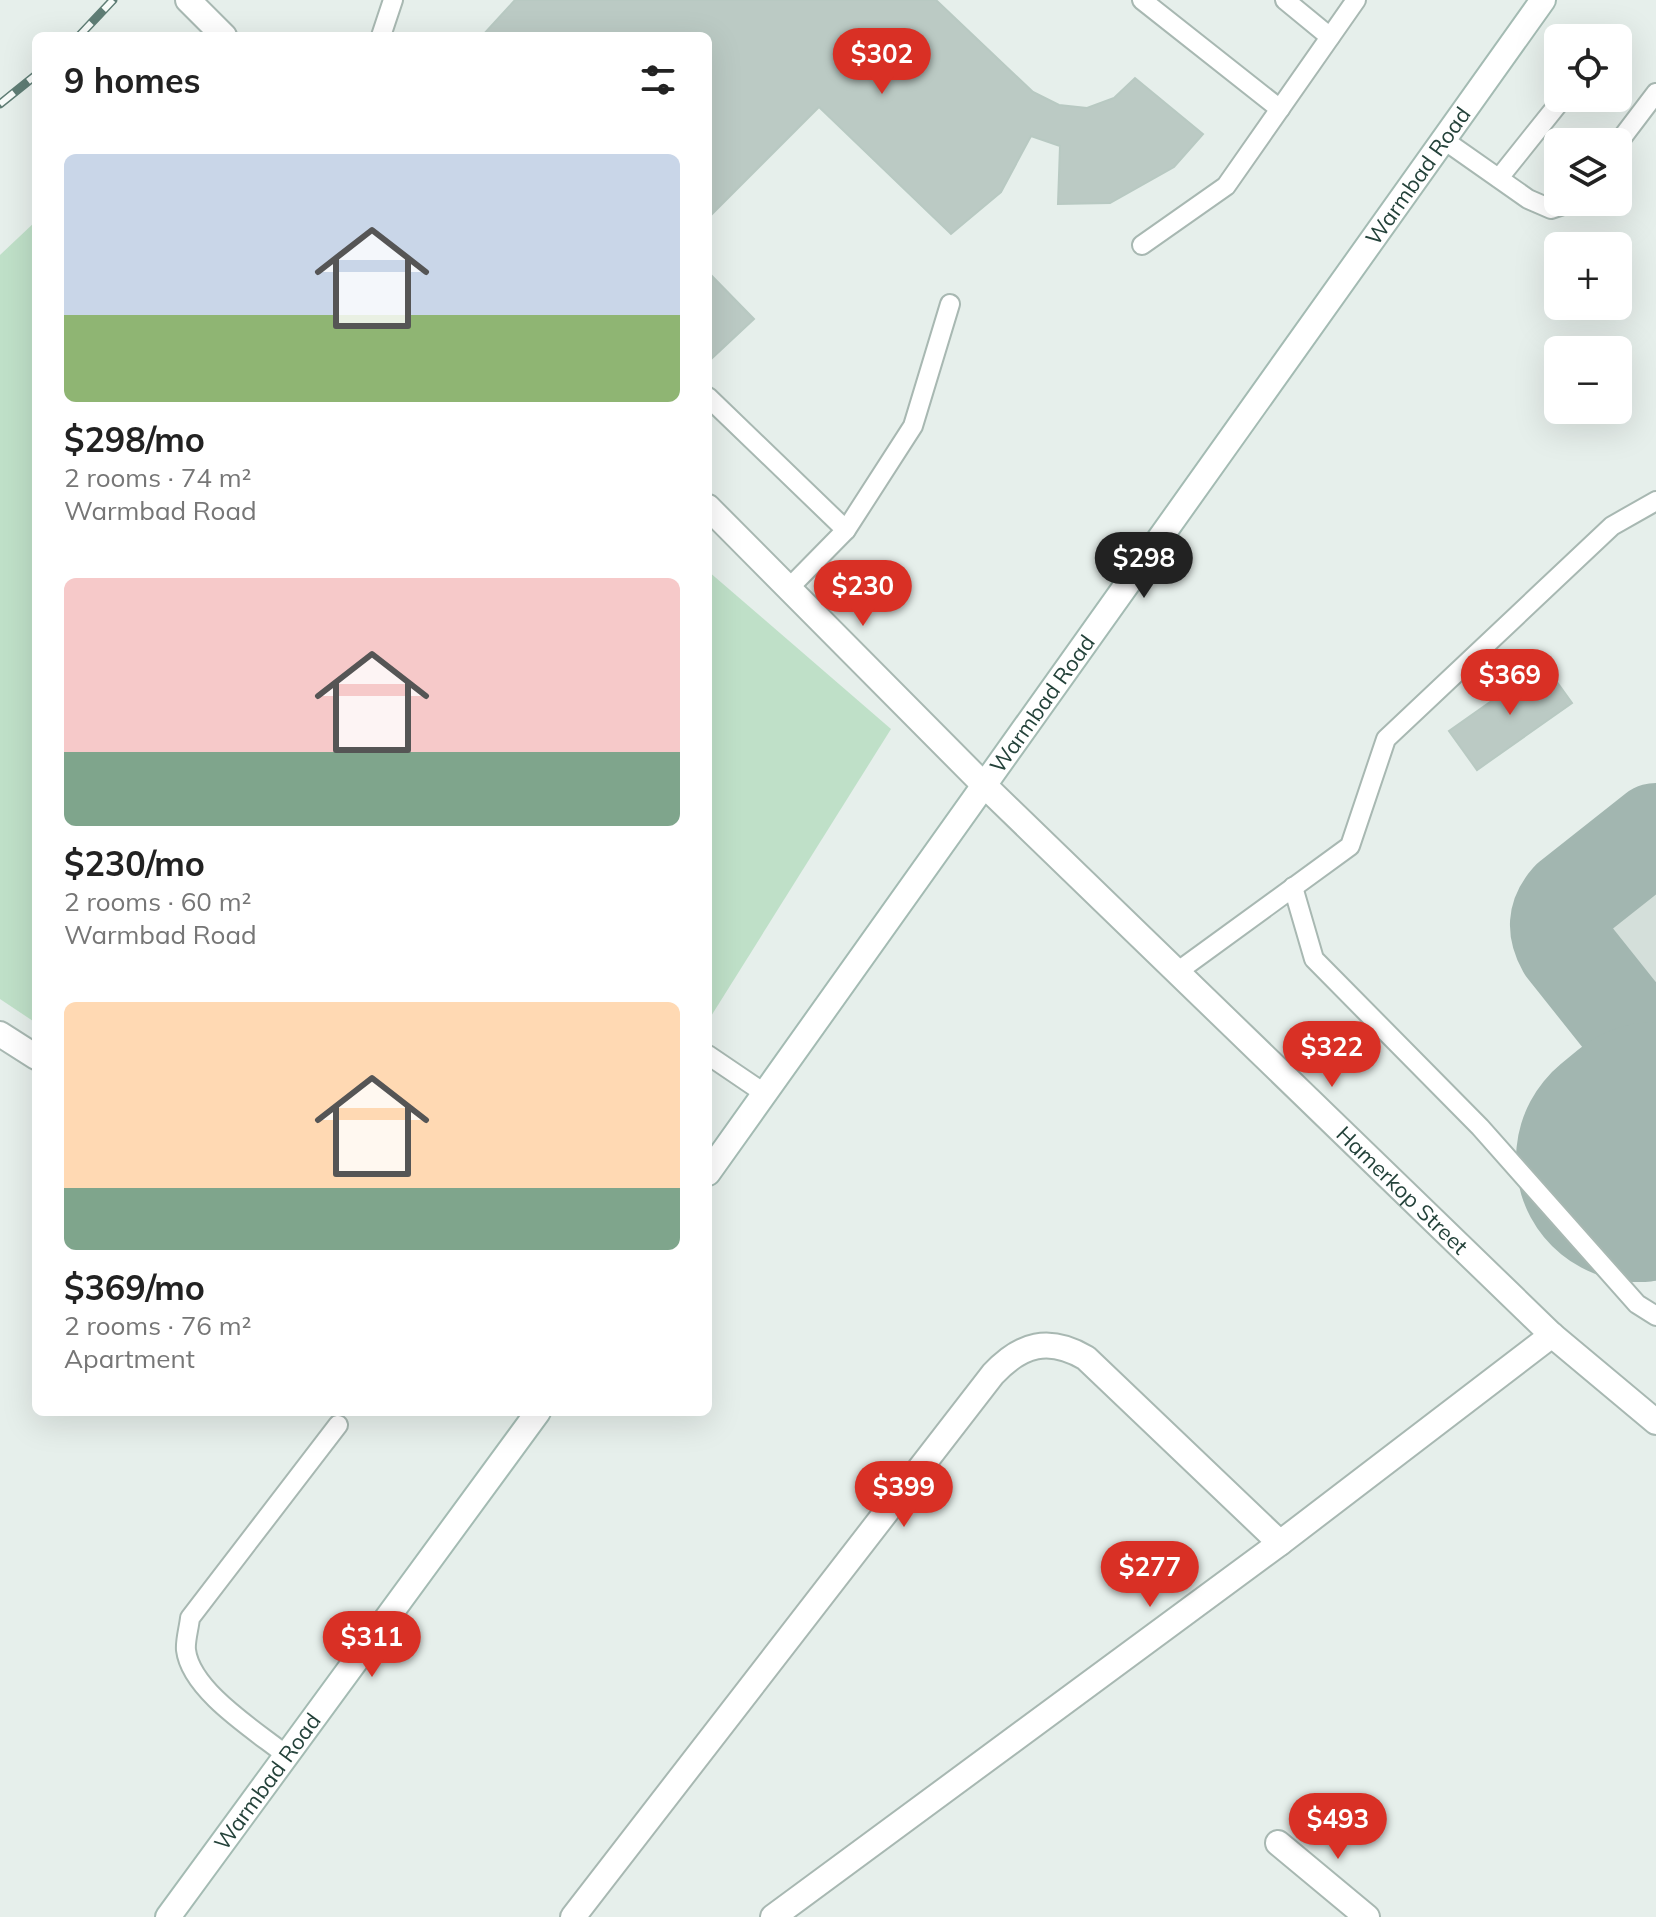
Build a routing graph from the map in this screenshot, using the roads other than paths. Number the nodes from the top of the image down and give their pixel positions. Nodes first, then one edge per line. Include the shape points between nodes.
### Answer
1 (188, 0) edge
2 (393, 0) edge
3 (1142, 0) edge
4 (1285, 0) edge
5 (1356, 0) edge
6 (1543, 0) edge
7 (220, 32) edge
8 (382, 32) edge
9 (1330, 37) junction
10 (1656, 93) edge
11 (1280, 109) junction
12 (1552, 112) edge
13 (1629, 128) edge
14 (1444, 140) junction
15 (1499, 178) junction
16 (1544, 206) edge
17 (1142, 245) dead end
18 (950, 304) dead end
19 (712, 401) edge
20 (1656, 501) edge
21 (712, 511) edge
22 (846, 530) junction
23 (790, 587) junction
24 (983, 784) junction
25 (1293, 887) junction
26 (1177, 972) junction
27 (1, 1036) edge
28 (32, 1055) edge
29 (712, 1058) edge
30 (764, 1093) junction
31 (712, 1167) edge
32 (1656, 1316) edge
33 (1552, 1335) junction
34 (535, 1416) edge
35 (1656, 1422) edge
36 (338, 1425) dead end
37 (1280, 1543) junction
38 (286, 1755) junction
39 (1278, 1843) dead end
40 (168, 1917) edge
41 (573, 1917) edge
42 (773, 1917) edge
43 (1367, 1917) edge

1 - 7 street
2 - 8 lane
3 - 11 lane
4 - 9 lane
5 - 9 lane
6 - 14 street, Warmbad Road
9 - 11 lane
10 - 13 lane
11 - 17 lane via 1226,186
12 - 15 lane
14 - 15 lane
14 - 24 street, Warmbad Road
15 - 16 lane
18 - 22 lane via 913,426
19 - 22 lane
20 - 25 lane via 1612,526 1386,739 1350,846
21 - 23 street, Hamerkop Street
22 - 23 lane
23 - 24 street, Hamerkop Street
24 - 26 street, Hamerkop Street
24 - 30 street, Warmbad Road
25 - 26 lane
25 - 32 lane via 1314,959 1480,1127 1637,1304
26 - 33 street, Hamerkop Street
27 - 28 street
29 - 30 lane
30 - 31 street, Warmbad Road
33 - 35 street, Hamerkop Street
33 - 37 street
34 - 38 street, Warmbad Road
36 - 38 lane via 190,1618 186,1651 195,1672 212,1695
37 - 41 street via 1086,1358 1048,1345 1021,1350 993,1374
37 - 42 street
38 - 40 street, Warmbad Road
39 - 43 street

